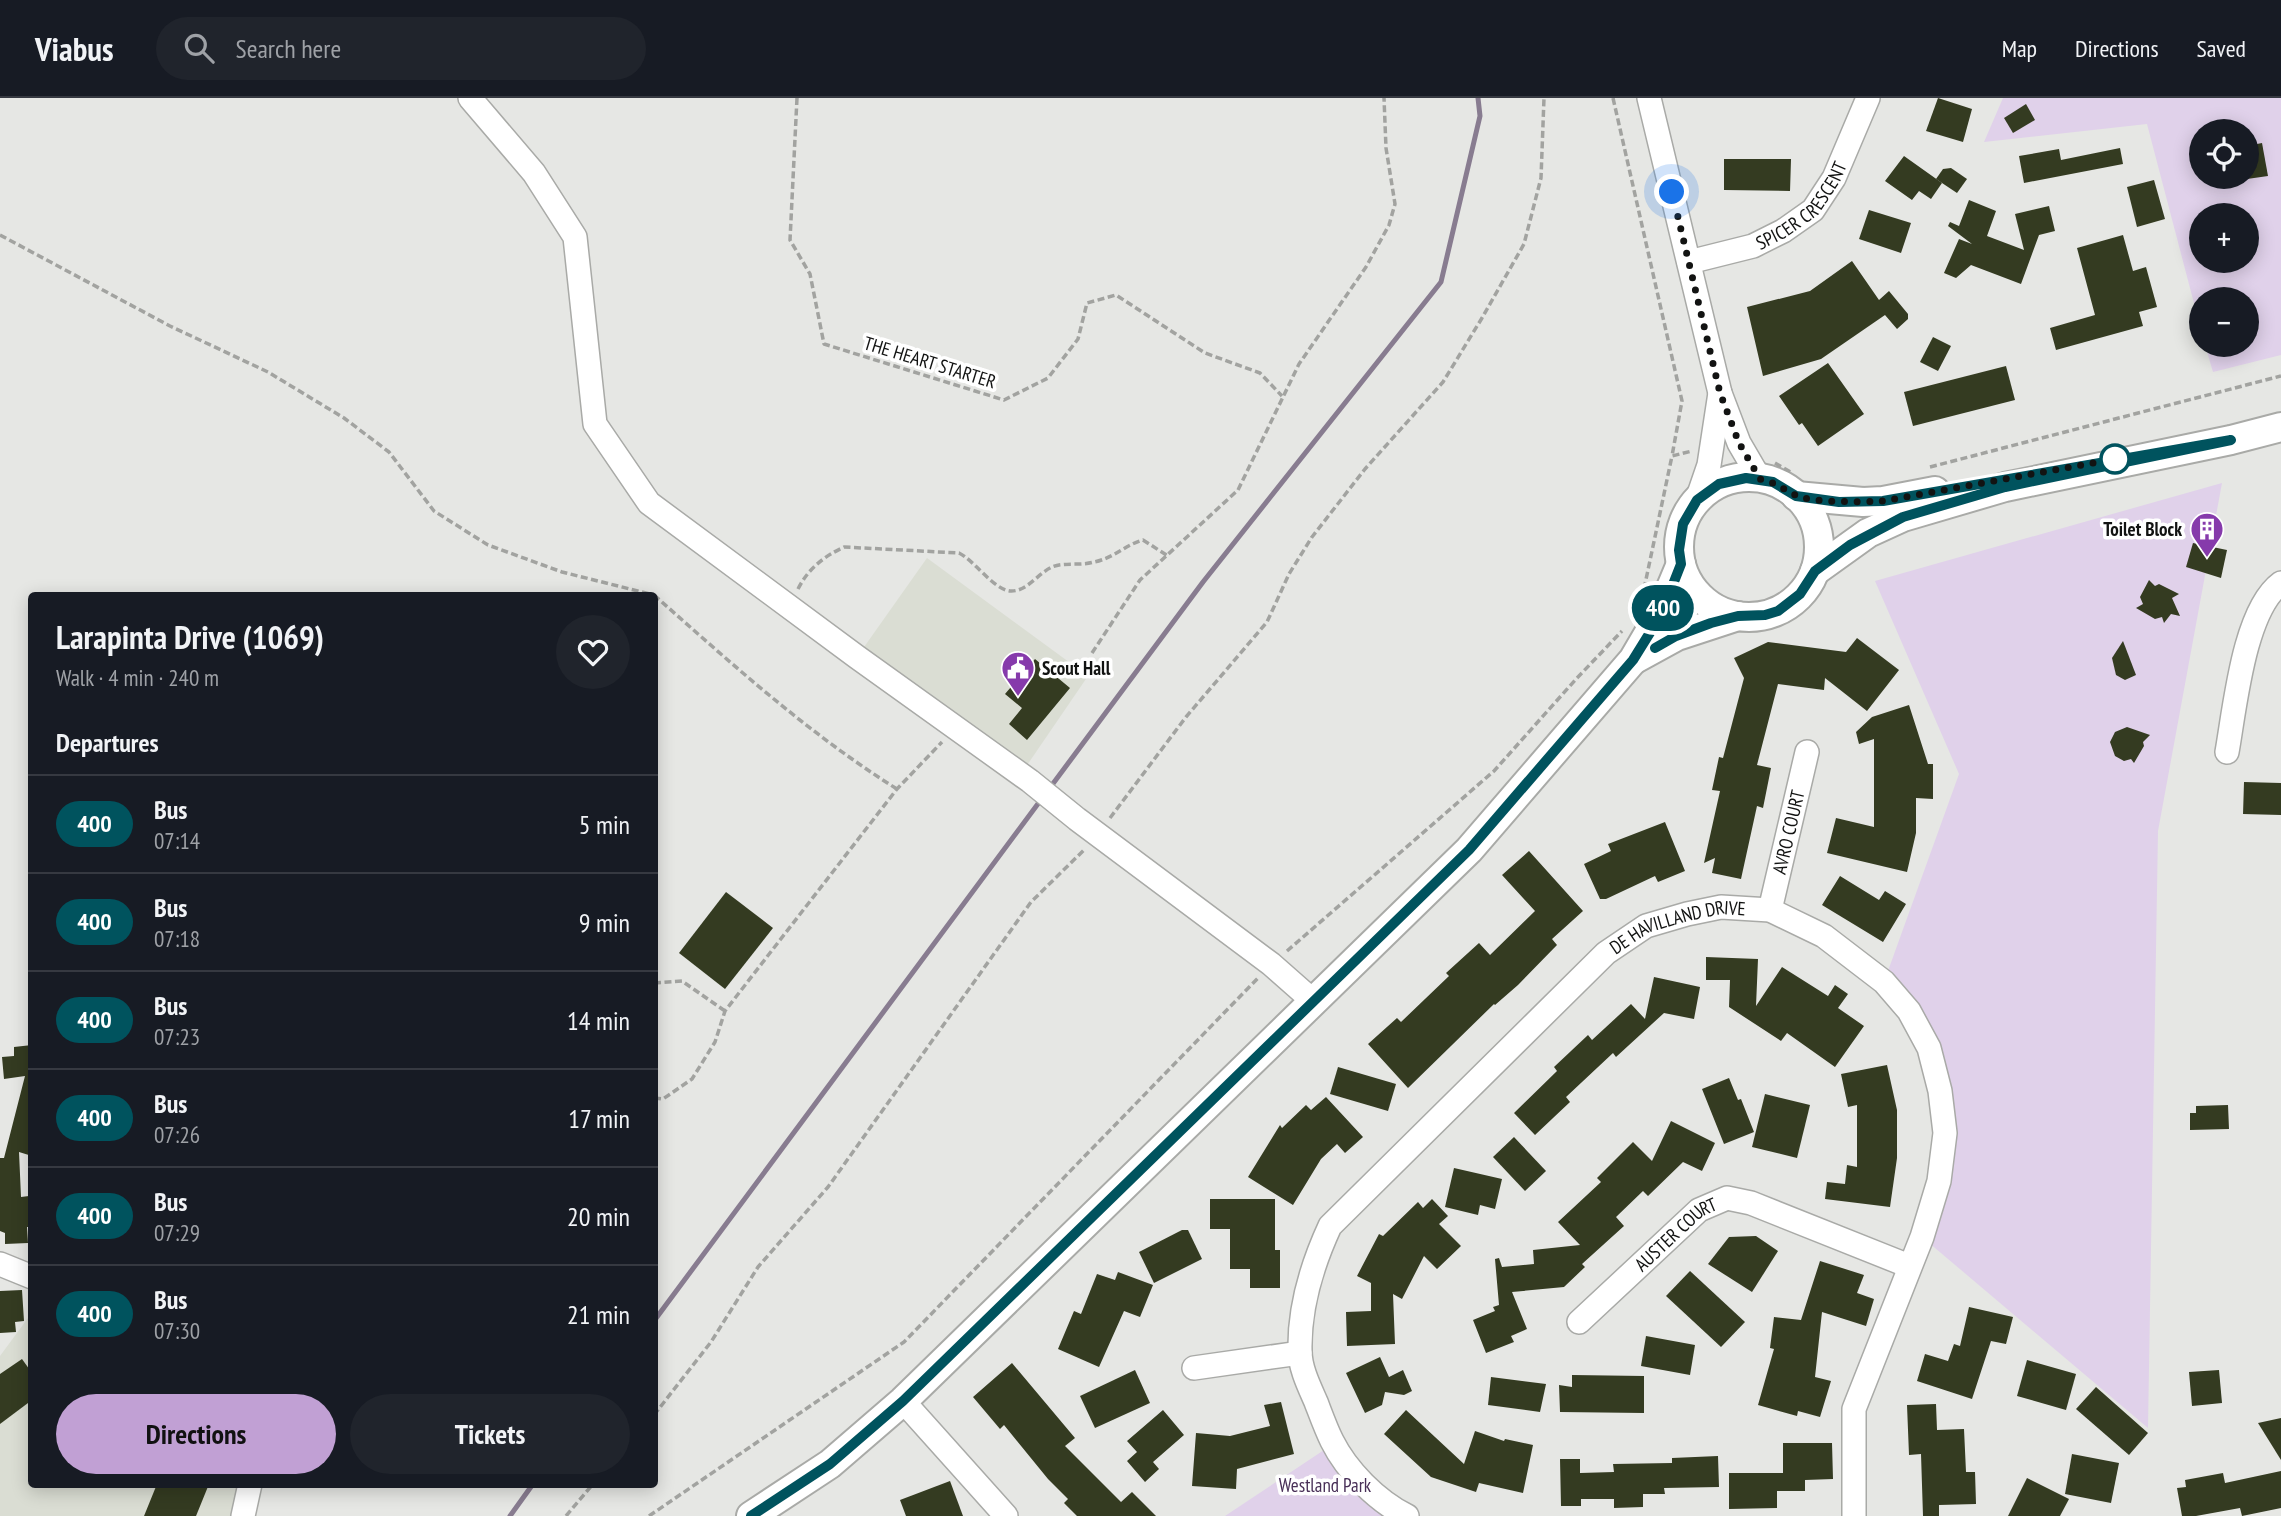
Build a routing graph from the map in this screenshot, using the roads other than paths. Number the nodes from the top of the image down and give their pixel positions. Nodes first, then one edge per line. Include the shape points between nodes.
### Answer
1 (470, 98) edge
2 (1649, 98) edge
3 (1868, 98) edge
4 (1689, 262) junction
5 (1720, 393) junction
6 (2281, 427) edge
7 (2231, 440) junction
8 (1760, 479) junction
9 (1795, 481) junction
10 (1697, 500) junction
11 (1681, 564) junction
12 (1815, 571) junction
13 (2281, 583) edge
14 (1738, 616) junction
15 (1633, 660) junction
16 (1807, 752) dead end
17 (2227, 752) dead end
18 (1770, 910) junction
19 (1313, 1000) junction
20 (0, 1264) edge
21 (1909, 1266) junction
22 (28, 1275) edge
23 (1579, 1322) dead end
24 (1300, 1353) junction
25 (1194, 1368) dead end
26 (903, 1401) junction
27 (249, 1488) edge
28 (243, 1516) edge
29 (751, 1516) edge
30 (1006, 1516) edge
31 (1407, 1516) edge
32 (1854, 1516) edge

1 - 19 street via 534,173 575,237 595,424 649,503 1030,781
2 - 4 street
3 - 4 street, SPICER CRESCENT via 1839,169 1813,211 1753,246
4 - 5 street
5 - 8 street via 1739,443
5 - 10 street via 1709,464
6 - 7 main road
7 - 9 main road via 1883,501 1839,502
7 - 12 main road via 2005,487 1903,517 1868,533
8 - 9 main road via 1785,488
8 - 10 main road via 1719,484
9 - 12 main road via 1817,531
10 - 11 main road via 1683,524
11 - 14 main road via 1702,599
11 - 15 main road via 1660,614
12 - 14 main road via 1800,594 1778,611
13 - 17 street via 2272,589 2253,627
14 - 15 main road via 1676,636
15 - 19 main road via 1469,850
16 - 18 street, AVRO COURT
18 - 21 street, DE HAVILLAND DRIVE via 1824,936 1884,982 1909,1011 1929,1048 1945,1133 1939,1181
18 - 24 street, DE HAVILLAND DRIVE via 1721,907 1687,914 1646,926 1606,953 1330,1226 1314,1260
19 - 26 main road
20 - 22 street
21 - 23 street, AUSTER COURT via 1751,1203 1727,1198 1699,1210
21 - 32 street, DE HAVILLAND DRIVE via 1854,1409
24 - 25 street
24 - 31 street, DE HAVILLAND DRIVE via 1333,1444 1361,1481
26 - 29 main road via 830,1464
26 - 30 street
27 - 28 street

